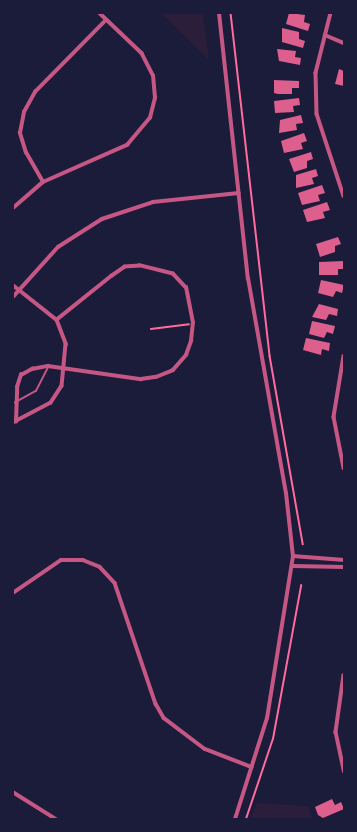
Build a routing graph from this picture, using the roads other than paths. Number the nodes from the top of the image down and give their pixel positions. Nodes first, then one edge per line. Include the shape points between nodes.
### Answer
1 (99, 13) edge
2 (219, 13) edge
3 (331, 13) edge
4 (106, 20) junction
5 (325, 35) junction
6 (344, 43) edge
7 (43, 182) junction
8 (239, 193) junction
9 (344, 196) edge
10 (13, 208) edge
11 (13, 285) edge
12 (19, 290) junction
13 (13, 297) edge
14 (57, 320) junction
15 (344, 356) edge
16 (48, 366) junction
17 (65, 368) junction
18 (14, 403) junction
19 (15, 422) edge
20 (344, 468) edge
21 (293, 556) junction
22 (344, 560) edge
23 (293, 566) junction
24 (344, 567) edge
25 (13, 593) edge
26 (344, 675) edge
27 (252, 767) junction
28 (344, 771) edge
29 (13, 792) edge
30 (56, 819) edge
31 (235, 819) edge

1 - 4 street
2 - 8 street
3 - 5 street
4 - 7 street via 35,92 24,112 20,133 26,153
4 - 7 street via 142,54 153,76 155,98 150,118 127,145
5 - 6 street
5 - 9 street via 316,73 317,114
7 - 10 street
8 - 12 street via 153,202 102,219 58,247
8 - 21 street via 256,336 286,493
11 - 12 street
12 - 13 street
12 - 14 street
14 - 17 street via 66,344
14 - 17 street via 125,268 140,266 173,274 186,288 192,323 186,355 173,370 156,377 141,379
15 - 20 street via 334,417
16 - 17 street
16 - 18 lane via 36,391
16 - 18 street via 32,369 21,375
17 - 19 street via 62,386 51,403
18 - 19 street
21 - 22 street
21 - 23 street
23 - 24 street
23 - 27 street via 275,680
25 - 27 street via 61,560 83,560 100,567 115,583 156,704 164,718 205,749
26 - 28 street via 336,732
27 - 31 street
29 - 30 street

